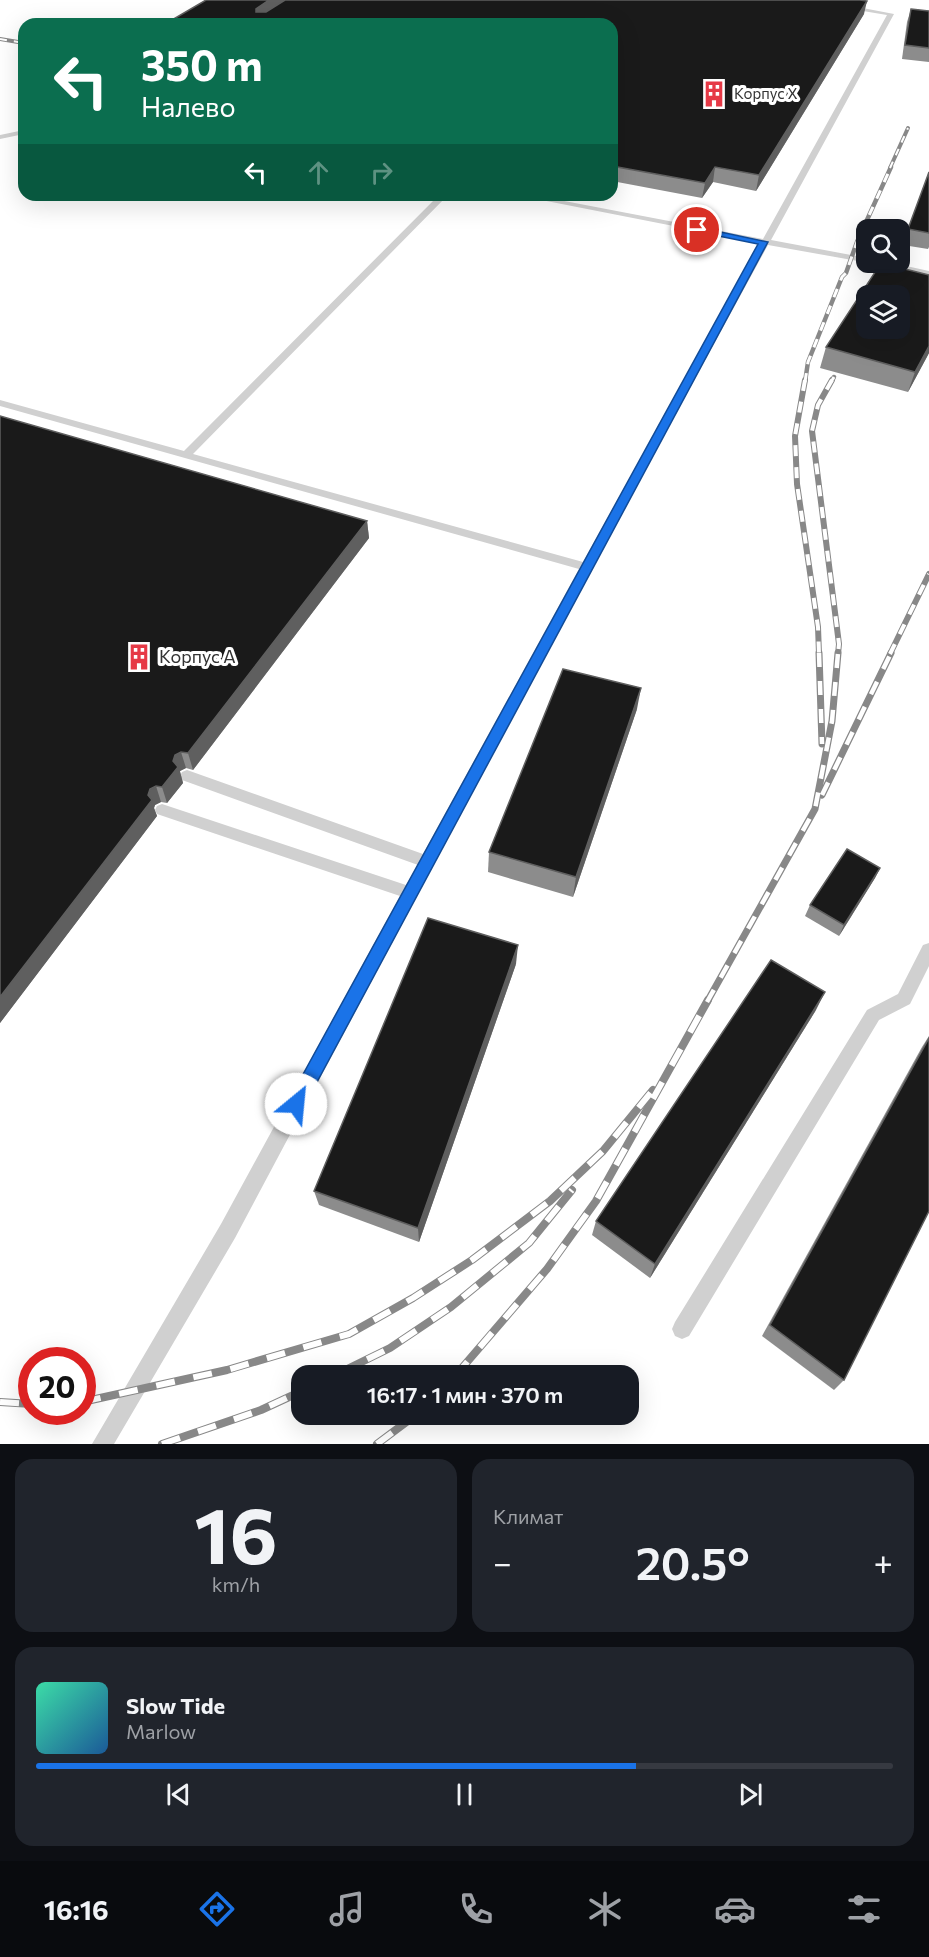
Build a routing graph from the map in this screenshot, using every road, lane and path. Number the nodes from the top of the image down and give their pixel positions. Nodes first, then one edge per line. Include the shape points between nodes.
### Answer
1 (837, 6) edge
2 (18, 133) edge
3 (0, 136) edge
4 (438, 201) edge
5 (551, 201) edge
6 (764, 242) junction
7 (856, 259) edge
8 (910, 270) edge
9 (929, 274) edge
10 (0, 403) edge
11 (186, 455) junction
12 (586, 567) junction
13 (187, 776) dead end
14 (162, 810) dead end
15 (427, 862) junction
16 (410, 893) junction
17 (929, 950) edge
18 (682, 1329) dead end
19 (102, 1444) edge

1 - 6 lane via 891,14
2 - 3 lane
4 - 11 lane
5 - 6 lane
6 - 7 lane
6 - 12 lane
8 - 9 lane
10 - 11 lane
11 - 12 lane
12 - 15 lane
13 - 15 lane
14 - 16 lane
15 - 16 lane
16 - 19 lane via 228,1231
17 - 18 lane via 904,999 873,1015

